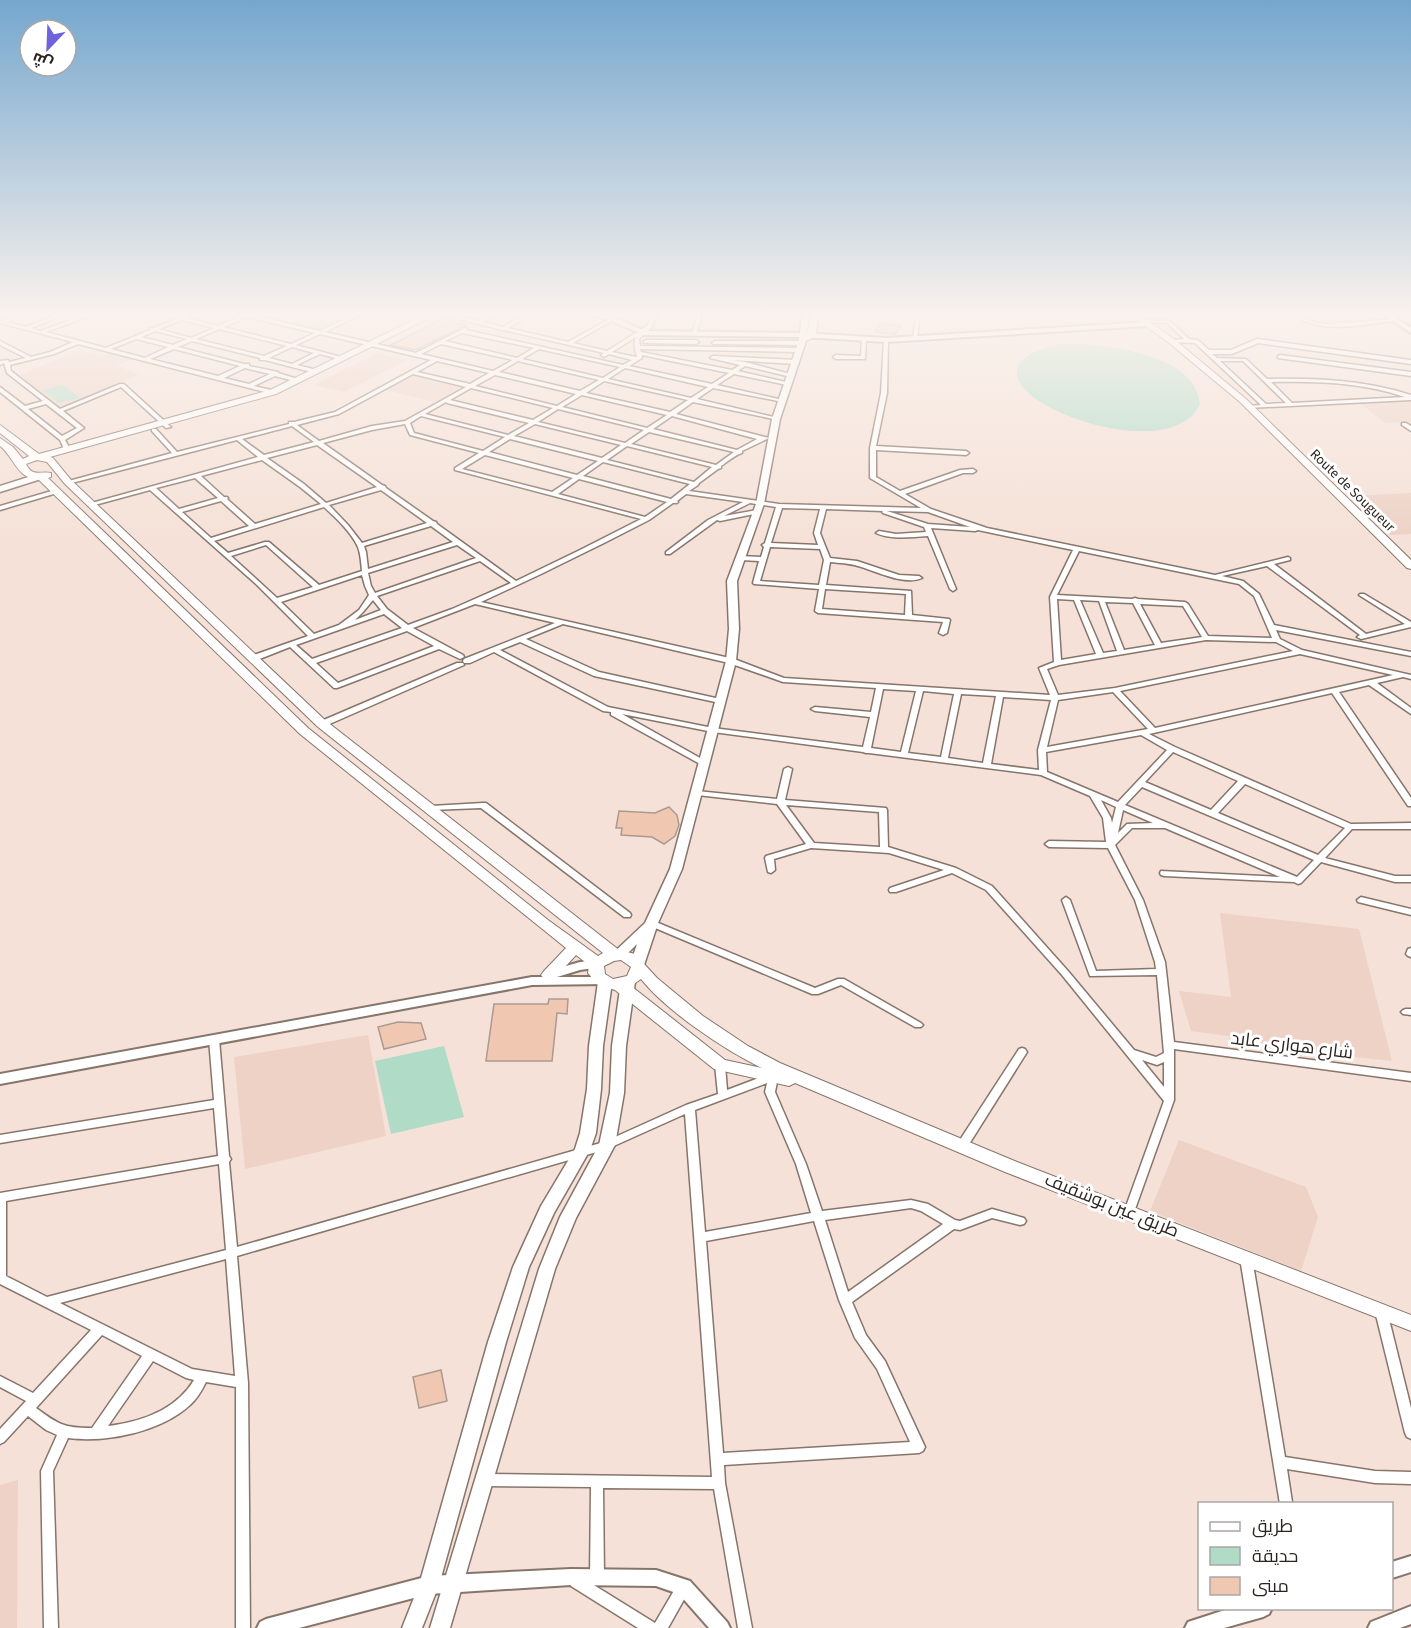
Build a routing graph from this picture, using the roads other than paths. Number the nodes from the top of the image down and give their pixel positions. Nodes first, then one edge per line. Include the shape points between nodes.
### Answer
1 (1, 390) edge
2 (31, 390) edge
3 (110, 390) edge
4 (127, 390) edge
5 (265, 390) edge
6 (277, 390) edge
7 (287, 390) edge
8 (380, 390) edge
9 (465, 390) edge
10 (488, 390) edge
11 (569, 390) edge
12 (586, 390) edge
13 (650, 390) edge
14 (705, 390) edge
15 (730, 390) edge
16 (785, 390) edge
17 (884, 390) edge
18 (1230, 390) edge
19 (1248, 390) edge
20 (1276, 390) edge
21 (1382, 390) edge
22 (1389, 390) edge
23 (273, 392) junction
24 (581, 393) junction
25 (1411, 397) edge
26 (693, 399) junction
27 (1392, 399) junction
28 (447, 401) junction
29 (781, 401) junction
30 (46, 402) junction
31 (1291, 405) junction
32 (1265, 406) junction
33 (1249, 407) junction
34 (25, 408) junction
35 (558, 408) junction
36 (59, 411) junction
37 (671, 414) junction
38 (422, 415) junction
39 (776, 419) junction
40 (407, 422) junction
41 (291, 423) junction
42 (533, 423) junction
43 (1404, 424) dead end
44 (165, 425) junction
45 (0, 428) edge
46 (1411, 429) edge
47 (154, 430) junction
48 (648, 430) junction
49 (509, 437) junction
50 (237, 438) junction
51 (768, 438) junction
52 (0, 441) edge
53 (320, 442) junction
54 (64, 444) junction
55 (625, 445) junction
56 (873, 448) junction
57 (740, 452) junction
58 (175, 453) junction
59 (483, 453) junction
60 (966, 453) dead end
61 (38, 457) junction
62 (262, 458) junction
63 (50, 460) junction
64 (603, 460) junction
65 (719, 467) junction
66 (23, 468) junction
67 (58, 471) junction
68 (973, 471) dead end
69 (197, 476) junction
70 (40, 477) junction
71 (579, 477) junction
72 (68, 482) junction
73 (696, 484) junction
74 (0, 487) edge
75 (383, 487) junction
76 (152, 488) junction
77 (55, 492) junction
78 (686, 492) junction
79 (901, 493) junction
80 (553, 494) junction
81 (225, 498) junction
82 (675, 501) junction
83 (748, 502) junction
84 (91, 504) junction
85 (326, 505) junction
86 (778, 506) junction
87 (0, 508) edge
88 (758, 508) junction
89 (823, 508) junction
90 (877, 509) junction
91 (929, 510) junction
92 (178, 511) junction
93 (647, 519) junction
94 (710, 521) junction
95 (434, 523) junction
96 (927, 526) junction
97 (254, 527) junction
98 (985, 530) junction
99 (879, 533) dead end
100 (929, 534) junction
101 (210, 540) junction
102 (459, 542) junction
103 (765, 544) junction
104 (360, 545) junction
105 (820, 547) junction
106 (1077, 549) junction
107 (668, 553) dead end
108 (227, 555) junction
109 (482, 558) junction
110 (740, 558) junction
111 (762, 560) junction
112 (827, 560) junction
113 (1288, 560) dead end
114 (1269, 564) junction
115 (1411, 566) edge
116 (366, 573) junction
117 (1214, 576) junction
118 (919, 578) dead end
119 (514, 582) junction
120 (823, 586) junction
121 (318, 588) junction
122 (953, 589) dead end
123 (1362, 595) dead end
124 (372, 596) junction
125 (1053, 597) junction
126 (1076, 598) junction
127 (1101, 599) junction
128 (1135, 600) junction
129 (276, 601) junction
130 (474, 602) junction
131 (385, 611) junction
132 (908, 617) junction
133 (560, 623) junction
134 (1410, 625) edge
135 (341, 627) junction
136 (406, 627) junction
137 (1272, 627) junction
138 (943, 633) dead end
139 (1365, 636) junction
140 (313, 637) junction
141 (1206, 638) junction
142 (520, 639) junction
143 (1277, 640) junction
144 (1346, 641) junction
145 (291, 644) junction
146 (1158, 644) junction
147 (440, 646) junction
148 (495, 650) junction
149 (1121, 651) junction
150 (1300, 652) junction
151 (1411, 654) edge
152 (1100, 655) junction
153 (254, 658) junction
154 (462, 661) junction
155 (731, 661) junction
156 (311, 662) junction
157 (1058, 663) junction
158 (1407, 676) edge
159 (1370, 682) junction
160 (880, 686) junction
161 (920, 689) junction
162 (1115, 690) junction
163 (1334, 690) junction
164 (958, 691) junction
165 (1000, 694) junction
166 (1055, 698) junction
167 (720, 701) junction
168 (606, 709) junction
169 (815, 709) dead end
170 (1411, 712) edge
171 (874, 715) junction
172 (322, 724) junction
173 (713, 730) junction
174 (1153, 730) junction
175 (1142, 733) junction
176 (1172, 749) junction
177 (1042, 750) junction
178 (866, 751) junction
179 (904, 755) junction
180 (944, 760) junction
181 (705, 763) junction
182 (987, 765) junction
183 (788, 769) dead end
184 (1043, 773) junction
185 (1243, 780) junction
186 (1140, 783) junction
187 (697, 793) junction
188 (1093, 793) junction
189 (780, 802) junction
190 (1411, 804) edge
191 (1120, 805) junction
192 (431, 808) junction
193 (1213, 813) junction
194 (1170, 825) junction
195 (1411, 826) edge
196 (1350, 827) junction
197 (1049, 844) dead end
198 (811, 845) junction
199 (1112, 845) junction
200 (884, 849) junction
201 (1317, 858) junction
202 (771, 870) dead end
203 (952, 870) junction
204 (1164, 873) dead end
205 (1411, 879) edge
206 (1298, 881) junction
207 (892, 890) dead end
208 (1066, 900) dead end
209 (1361, 900) dead end
210 (1411, 912) edge
211 (627, 915) dead end
212 (651, 923) junction
213 (574, 947) junction
214 (617, 955) junction
215 (597, 964) junction
216 (638, 966) junction
217 (1161, 972) junction
218 (549, 975) junction
219 (532, 981) junction
220 (616, 984) junction
221 (918, 1025) dead end
222 (214, 1039) junction
223 (1169, 1050) junction
224 (1022, 1052) dead end
225 (1130, 1053) junction
226 (720, 1065) junction
227 (773, 1077) junction
228 (1411, 1077) edge
229 (0, 1079) edge
230 (814, 1085) junction
231 (723, 1096) junction
232 (1170, 1100) junction
233 (220, 1104) junction
234 (690, 1108) junction
235 (0, 1140) edge
236 (607, 1145) junction
237 (962, 1146) junction
238 (582, 1150) junction
239 (226, 1159) junction
240 (0, 1197) edge
241 (1129, 1212) junction
242 (819, 1216) junction
243 (1020, 1221) dead end
244 (952, 1224) junction
245 (701, 1237) junction
246 (231, 1253) junction
247 (1246, 1258) junction
248 (0, 1279) edge
249 (845, 1300) junction
250 (46, 1302) junction
251 (1381, 1311) junction
252 (1411, 1323) edge
253 (100, 1329) junction
254 (150, 1354) junction
255 (203, 1376) junction
256 (0, 1381) edge
257 (242, 1383) junction
258 (31, 1404) junction
259 (64, 1432) junction
260 (96, 1432) junction
261 (1411, 1433) edge
262 (0, 1438) edge
263 (718, 1459) junction
264 (1279, 1462) junction
265 (1411, 1478) edge
266 (484, 1480) junction
267 (597, 1482) junction
268 (719, 1483) junction
269 (1286, 1502) edge
270 (1411, 1564) edge
271 (1393, 1569) edge
272 (571, 1577) junction
273 (597, 1577) junction
274 (456, 1582) junction
275 (429, 1585) junction
276 (684, 1587) junction
277 (1256, 1610) edge
278 (1411, 1615) edge
279 (51, 1628) edge
280 (243, 1628) edge
281 (266, 1628) edge
282 (412, 1628) edge
283 (440, 1628) edge
284 (651, 1628) edge
285 (660, 1628) edge
286 (721, 1628) edge
287 (744, 1628) edge
288 (1194, 1628) edge
289 (1377, 1628) edge

1 - 34 street
2 - 30 street
3 - 36 street
4 - 44 street
5 - 23 street
6 - 23 main road
7 - 44 main road via 272,398
8 - 41 street via 345,410
9 - 28 street
10 - 35 street
11 - 24 street
12 - 24 street
13 - 26 street
14 - 26 street
15 - 29 street
16 - 29 main road
17 - 56 street
18 - 33 main road, Route de Sougueur
19 - 32 street
20 - 31 street
21 - 27 street
22 - 25 street
23 - 44 main road
24 - 35 street
24 - 37 street
25 - 27 street
26 - 37 street
26 - 39 street
27 - 31 street
28 - 38 street
28 - 42 street
29 - 39 main road
30 - 34 street
30 - 36 street
31 - 32 street
32 - 33 street
33 - 115 main road, Route de Sougueur
34 - 54 street
35 - 42 street
35 - 48 street
36 - 54 street via 81,428
37 - 48 street
37 - 51 street
38 - 40 street
38 - 49 street
39 - 51 main road
40 - 53 street
40 - 59 street via 412,434
41 - 50 street
41 - 53 street
42 - 49 street
42 - 55 street
43 - 46 street
44 - 47 main road
44 - 54 main road
45 - 61 main road
47 - 58 street
47 - 63 main road
48 - 55 street
48 - 57 street
49 - 59 street
49 - 64 street
50 - 58 street
50 - 62 street
51 - 57 street
51 - 88 main road
52 - 66 main road via 16,455
53 - 62 street
53 - 75 street
54 - 61 main road
55 - 64 street
55 - 65 street
56 - 60 street
56 - 79 street via 873,478
57 - 65 street
58 - 72 street
59 - 71 street
59 - 80 street via 457,469
61 - 63 main road
61 - 66 main road
62 - 69 street
62 - 85 street
63 - 67 main road via 59,467
64 - 71 street
64 - 73 street
65 - 73 street
66 - 70 main road
66 - 74 main road
67 - 70 main road
67 - 72 main road
68 - 79 street via 962,471
69 - 76 street
69 - 81 street
70 - 74 main road
70 - 77 main road
71 - 80 street
71 - 82 street
72 - 84 main road
73 - 78 street
75 - 85 street
75 - 95 street
76 - 84 street
76 - 92 street
77 - 87 street
77 - 213 main road via 304,730
78 - 82 street
78 - 83 street
79 - 91 street
80 - 93 street
81 - 92 street
81 - 97 street
82 - 93 street
83 - 88 street
83 - 94 street
84 - 153 main road
85 - 97 street
85 - 104 street
86 - 88 street
86 - 89 street
86 - 103 street
88 - 94 street
88 - 110 main road
89 - 90 street
89 - 105 street via 817,533
90 - 91 street
90 - 96 street
91 - 98 street
92 - 101 street
93 - 119 street
94 - 107 street
95 - 102 street
95 - 104 street
96 - 98 street
96 - 100 street
97 - 101 street
98 - 106 street
99 - 100 street
100 - 122 street
101 - 108 street
102 - 109 street
102 - 116 street
103 - 105 street
103 - 111 street
104 - 116 street
105 - 112 street
106 - 117 street
106 - 125 street
108 - 121 street via 267,543
108 - 129 street
109 - 119 street
109 - 124 street
110 - 111 street
110 - 155 main road via 732,581
111 - 120 street via 756,583
112 - 118 street via 866,565 898,577
112 - 120 street
113 - 114 street
114 - 117 street
114 - 139 street
116 - 121 street
116 - 124 street
117 - 137 street via 1240,582 1257,595
119 - 130 street
120 - 132 street via 909,592
120 - 132 street via 818,610
121 - 129 street
123 - 134 street
124 - 131 street
124 - 135 street
125 - 126 street
125 - 157 street
126 - 127 street
126 - 152 street
127 - 128 street
127 - 149 street
128 - 141 street via 1185,604
128 - 146 street
129 - 140 street
130 - 133 street
130 - 136 street
131 - 135 street
131 - 136 street
132 - 138 street via 947,620
133 - 142 street
133 - 155 street
134 - 139 street
135 - 140 street
136 - 147 street
136 - 156 street
137 - 143 street
137 - 144 street
139 - 144 street
140 - 145 street
141 - 143 street
141 - 146 street
142 - 148 street
142 - 167 street via 597,674
143 - 150 street
144 - 151 street
145 - 153 street
145 - 156 street
146 - 149 street
147 - 154 street
147 - 156 street via 337,686
148 - 154 street
148 - 168 street
149 - 152 street
150 - 158 street
150 - 162 street
152 - 157 street
153 - 172 main road
154 - 172 street
155 - 160 street via 783,680
155 - 167 main road
157 - 166 street via 1043,668
158 - 159 street
159 - 163 street
159 - 170 street
160 - 161 street
160 - 171 street
161 - 164 street
161 - 179 street
162 - 166 street
162 - 174 street
163 - 174 street
163 - 190 street
164 - 165 street
164 - 180 street
165 - 166 street
165 - 182 street
166 - 177 street
167 - 173 main road
168 - 173 street
168 - 181 street
169 - 171 street
171 - 178 street
172 - 192 main road
173 - 178 street
173 - 181 main road
174 - 175 street
175 - 176 street
175 - 177 street
176 - 185 street
176 - 186 street
177 - 184 street
178 - 179 street
179 - 180 street
180 - 182 street
181 - 187 main road
182 - 184 street
183 - 189 street
184 - 188 street
185 - 193 street
185 - 196 street
186 - 191 street
186 - 193 street
187 - 189 street
187 - 212 main road via 676,869
188 - 191 street
188 - 199 street via 1107,818
189 - 198 street
189 - 200 street via 883,810
191 - 194 street
191 - 199 street
192 - 211 street via 483,806
192 - 214 main road
193 - 201 street
194 - 199 street via 1130,826
194 - 206 street
195 - 196 street
196 - 201 street
197 - 199 street
198 - 200 street
198 - 202 street via 769,858
199 - 217 street via 1138,900
200 - 203 street
201 - 205 street via 1395,879
201 - 206 street
203 - 207 street
203 - 225 street via 989,888
204 - 206 street
208 - 217 street via 1093,974
209 - 210 street
212 - 214 main road
212 - 216 main road
212 - 221 street via 814,992 841,981
213 - 215 main road
213 - 218 main road
214 - 215 main road
214 - 216 main road via 628,957
215 - 218 street
215 - 220 main road via 596,973
216 - 220 main road via 636,975
216 - 230 main road via 653,984 744,1053
217 - 223 street
218 - 219 street
219 - 220 street
219 - 222 street
220 - 226 main road
220 - 236 main road via 616,1093
220 - 238 main road via 596,1046 594,1089
222 - 229 street
222 - 233 street
223 - 225 street, شارع هواري عابد via 1157,1061
223 - 228 street, شارع هواري عابد
223 - 232 street
224 - 237 street
225 - 232 street
226 - 227 main road
226 - 231 street
227 - 230 main road
227 - 231 street
227 - 242 street via 770,1092
230 - 237 main road, طريق عين بوشقيف
231 - 234 street
232 - 241 street
233 - 235 street
233 - 239 street
234 - 236 street
234 - 245 street
236 - 238 street
236 - 266 main road via 568,1217 547,1269
237 - 241 main road, طريق عين بوشقيف
238 - 246 street
238 - 275 main road via 521,1267
239 - 240 street
239 - 246 street
240 - 248 street
241 - 247 main road, طريق عين بوشقيف
242 - 244 street via 911,1204 924,1207
242 - 245 street
242 - 249 street
243 - 244 street via 992,1213 960,1226
244 - 249 street
245 - 263 street
246 - 250 street
246 - 257 street
247 - 251 main road, طريق عين بوشقيف
247 - 264 street
248 - 250 street
249 - 263 street via 861,1338 881,1365 920,1447
250 - 253 street
251 - 252 main road, طريق عين بوشقيف
251 - 261 street
253 - 254 street
253 - 258 street
254 - 255 street via 190,1374
254 - 260 street
255 - 257 street
255 - 260 street via 186,1401 173,1411 155,1420
256 - 258 street
257 - 280 street
258 - 259 street
258 - 262 street
259 - 260 street
259 - 279 street via 47,1471
263 - 268 street
264 - 265 street via 1376,1477
264 - 269 street
266 - 267 street
266 - 274 main road
267 - 268 street
267 - 273 street
268 - 287 street
270 - 271 street
272 - 273 street
272 - 274 street
272 - 284 street
273 - 276 street via 656,1578
274 - 275 street
274 - 283 main road
275 - 281 street
275 - 282 main road
276 - 285 street
276 - 286 street
277 - 288 street
278 - 289 street

